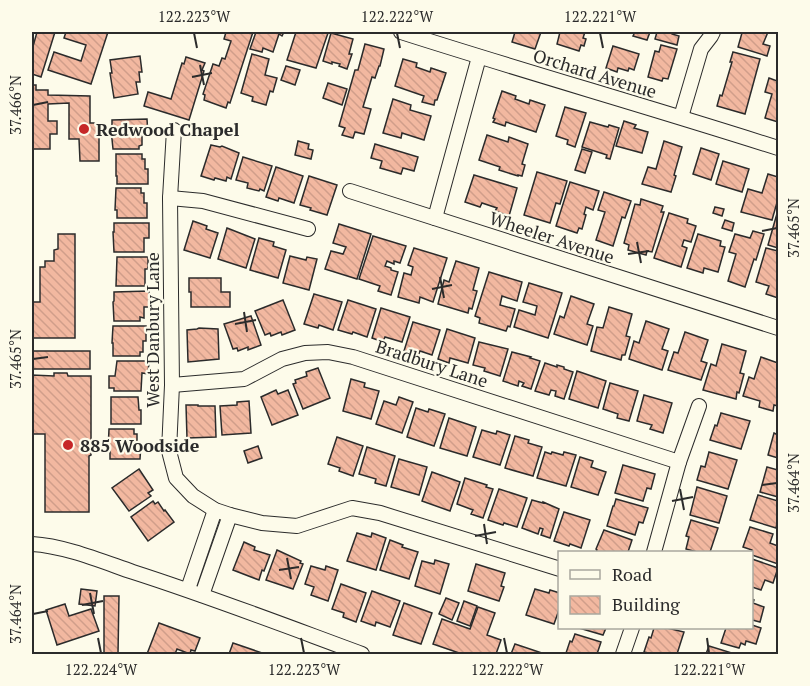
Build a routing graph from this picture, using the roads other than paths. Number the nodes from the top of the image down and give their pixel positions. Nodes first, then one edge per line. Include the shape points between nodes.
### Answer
1 (401, 32) edge
2 (713, 32) edge
3 (479, 57) junction
4 (681, 117) junction
5 (174, 130) dead end
6 (778, 148) edge
7 (350, 191) dead end
8 (170, 198) junction
9 (435, 218) junction
10 (308, 230) dead end
11 (778, 328) edge
12 (172, 385) junction
13 (699, 406) dead end
14 (679, 462) junction
15 (216, 510) junction
16 (230, 515) junction
17 (32, 544) edge
18 (654, 551) edge
19 (558, 568) edge
20 (188, 589) junction
21 (202, 595) junction
22 (631, 629) edge
23 (362, 654) edge
24 (624, 654) edge

1 - 3 street, Orchard Avenue
2 - 4 street via 701,49
3 - 4 street, Orchard Avenue
3 - 9 street
4 - 6 street, Orchard Avenue
5 - 8 street, West Danbury Lane
7 - 9 street, Wheeler Avenue
8 - 10 street via 203,201
8 - 12 street, West Danbury Lane
9 - 11 street, Wheeler Avenue
12 - 14 street, Bradbury Lane via 244,380 282,359 328,352
12 - 15 street, West Danbury Lane via 169,451 176,478 193,496
13 - 14 street
14 - 18 street
15 - 16 street, West Danbury Lane
15 - 20 street
16 - 19 street, West Danbury Lane via 262,524 297,526 352,508 380,513
16 - 21 street
17 - 20 street via 87,556
20 - 21 street
21 - 23 street
22 - 24 street

